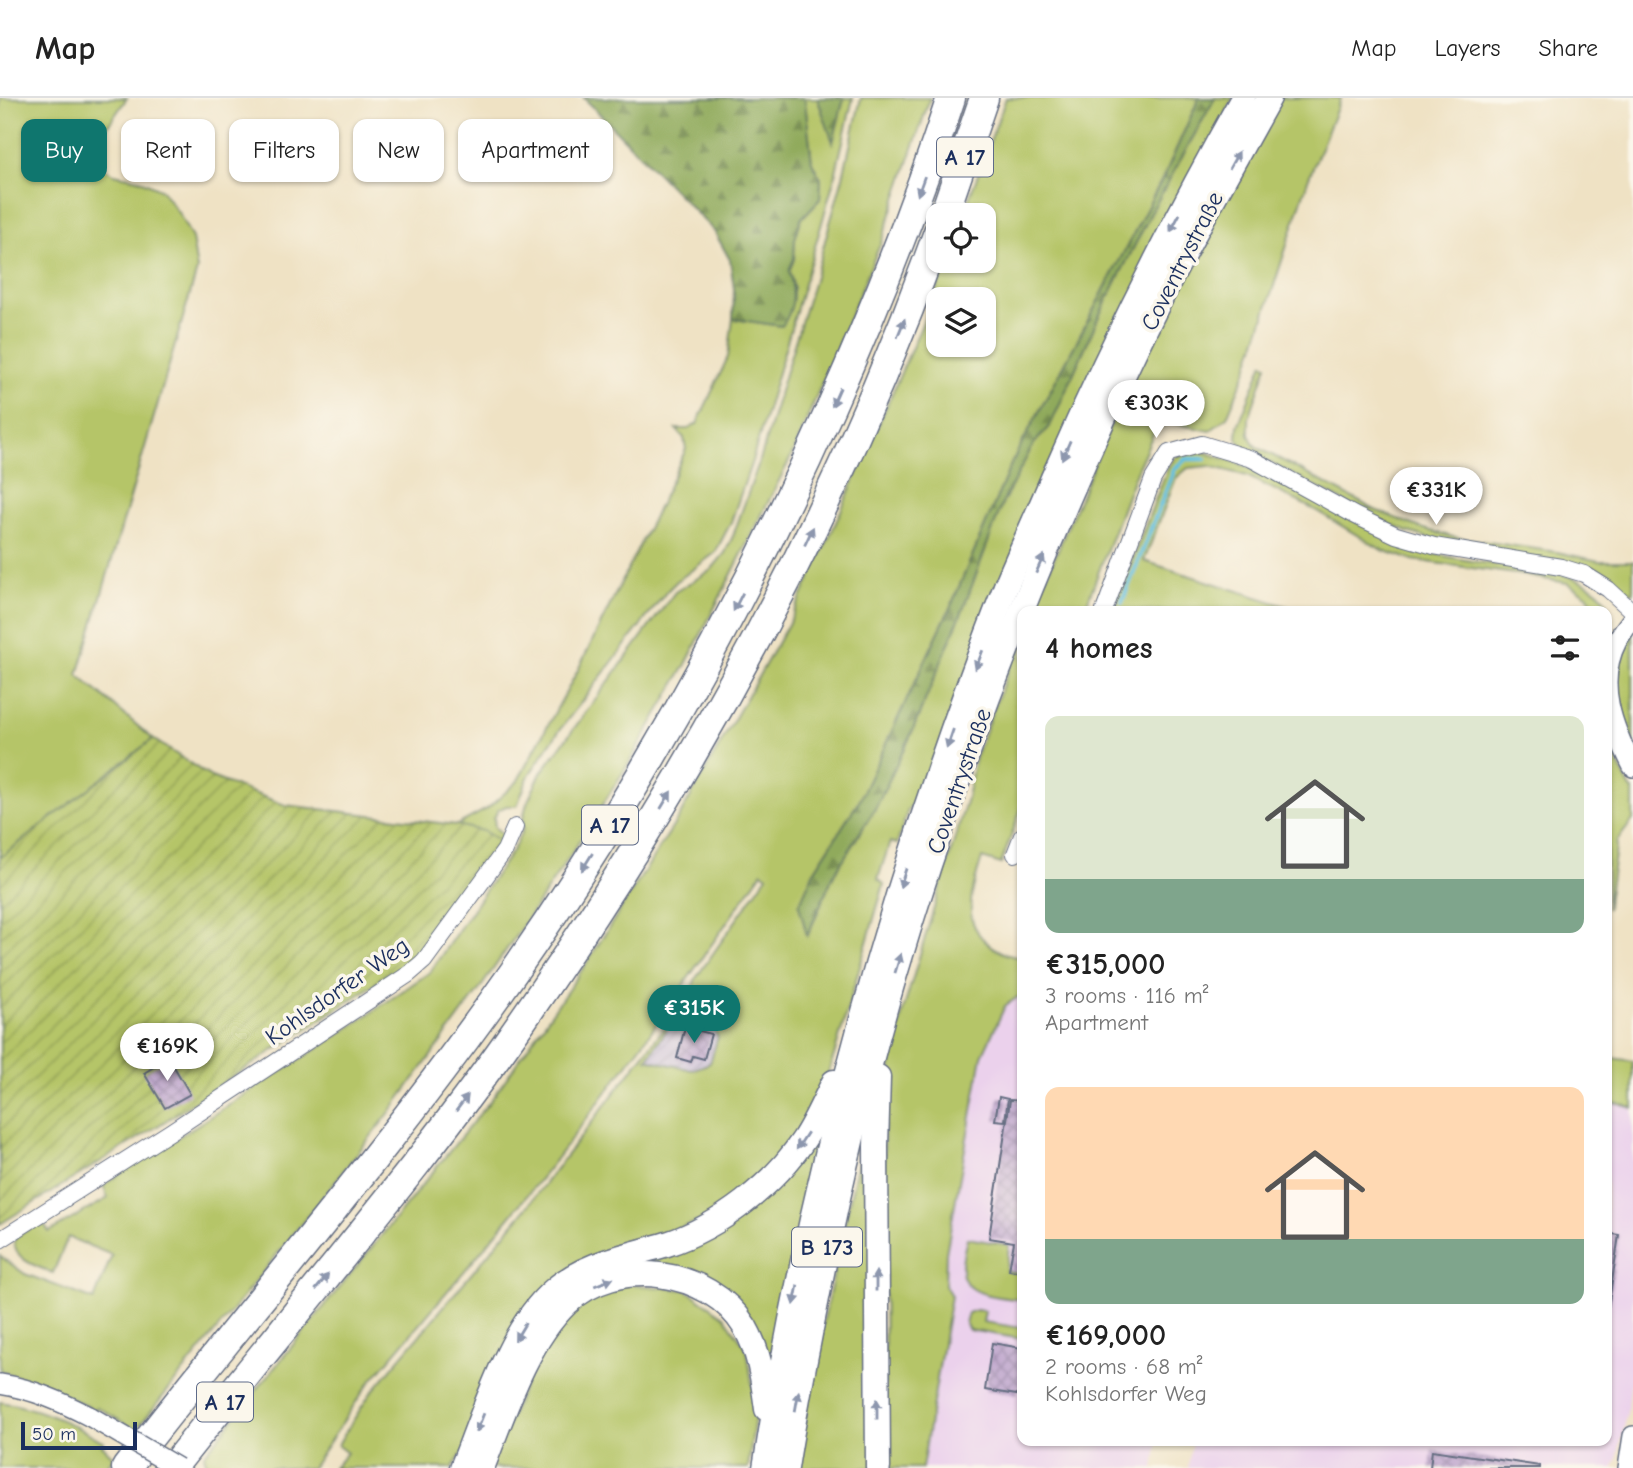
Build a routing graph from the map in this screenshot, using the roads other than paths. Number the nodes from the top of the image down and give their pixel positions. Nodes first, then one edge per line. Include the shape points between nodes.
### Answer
1 (951, 98) edge
2 (984, 98) edge
3 (1243, 98) edge
4 (1269, 98) edge
5 (948, 203) edge
6 (926, 262) edge
7 (1023, 606) edge
8 (1106, 606) edge
9 (1633, 612) edge
10 (1633, 618) edge
11 (1017, 621) edge
12 (1612, 654) edge
13 (1612, 719) edge
14 (1633, 768) edge
15 (515, 827) dead end
16 (1017, 851) edge
17 (1016, 854) dead end
18 (880, 1028) junction
19 (856, 1038) junction
20 (0, 1240) edge
21 (0, 1384) edge
22 (1633, 1436) edge
23 (770, 1437) junction
24 (127, 1468) edge
25 (175, 1468) edge
26 (462, 1468) edge
27 (482, 1468) edge
28 (765, 1468) edge
29 (786, 1468) edge
30 (878, 1468) edge
31 (1628, 1468) edge

1 -> 24 highway, A 17 via 901,239 805,467 733,611 640,775 492,1003 362,1175
2 - 5 highway, A 17
3 -> 19 highway, B 173 via 1148,274 1008,582 932,789
7 -> 4 highway, Coventrystraße / B 173 via 1117,389
25 -> 6 highway, A 17 via 506,1044 665,803 803,548
8 - 9 street via 1153,479 1169,453 1202,444 1252,459 1396,535 1584,574
10 - 12 street
18 -> 11 highway, Coventrystraße / B 173 via 920,892
13 - 14 street
15 - 20 street, Kohlsdorfer Weg via 505,850 424,961 409,974
16 - 17 street
29 -> 18 highway, Coventrystraße / B 173 via 810,1329
30 -> 18 highway
19 -> 23 highway, B 173 via 809,1229
19 -> 26 highway via 805,1137 764,1186 711,1224 585,1270 553,1290 510,1349
21 - 25 street, bridge via 64,1403
22 - 31 street
27 -> 23 highway via 515,1385 549,1321 576,1295 609,1278 627,1275 677,1278 711,1294 744,1325 763,1377
23 - 28 highway, B 173

